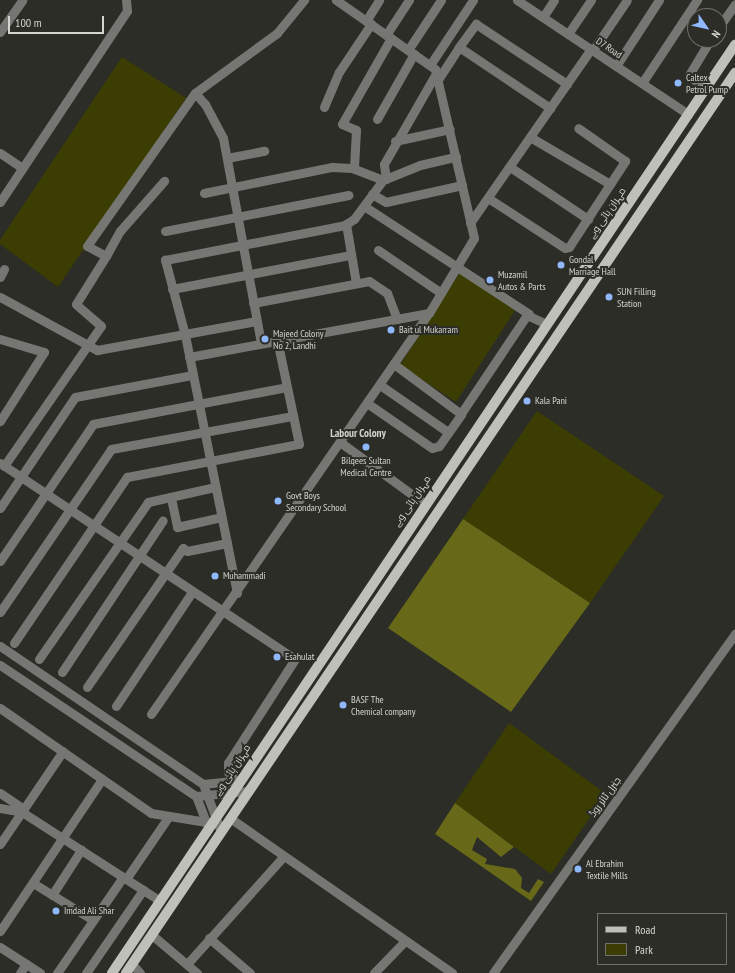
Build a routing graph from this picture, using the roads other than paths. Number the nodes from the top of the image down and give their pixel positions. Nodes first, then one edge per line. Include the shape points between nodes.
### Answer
1 (22, 0) edge
2 (126, 0) edge
3 (304, 0) edge
4 (336, 0) edge
5 (379, 0) edge
6 (409, 0) edge
7 (442, 0) edge
8 (473, 0) edge
9 (519, 0) edge
10 (554, 0) edge
11 (627, 0) edge
12 (659, 0) edge
13 (698, 0) edge
14 (589, 1) edge
15 (735, 4) edge
16 (727, 16) edge
17 (543, 17) junction
18 (368, 22) junction
19 (0, 32) edge
20 (568, 34) junction
21 (389, 37) junction
22 (735, 45) edge
23 (459, 47) junction
24 (705, 48) edge
25 (592, 50) junction
26 (411, 52) junction
27 (616, 66) junction
28 (435, 71) junction
29 (735, 73) edge
30 (642, 83) junction
31 (567, 84) junction
32 (705, 89) junction
33 (195, 93) junction
34 (324, 106) dead end
35 (550, 108) junction
36 (688, 114) junction
37 (377, 119) dead end
38 (578, 128) dead end
39 (450, 129) junction
40 (530, 136) junction
41 (395, 141) junction
42 (264, 151) dead end
43 (0, 153) edge
44 (456, 157) junction
45 (227, 158) junction
46 (510, 167) junction
47 (22, 168) junction
48 (354, 168) junction
49 (385, 179) junction
50 (164, 181) dead end
51 (610, 184) junction
52 (462, 185) junction
53 (233, 189) junction
54 (204, 193) dead end
55 (372, 194) junction
56 (348, 195) dead end
57 (488, 198) junction
58 (0, 202) edge
59 (364, 206) junction
60 (238, 217) junction
61 (588, 219) junction
62 (346, 224) junction
63 (470, 224) junction
64 (165, 231) dead end
65 (243, 245) junction
66 (597, 249) junction
67 (378, 250) dead end
68 (351, 255) junction
69 (106, 256) junction
70 (611, 259) junction
71 (456, 267) junction
72 (4, 268) dead end
73 (248, 274) junction
74 (0, 278) edge
75 (356, 283) junction
76 (172, 289) junction
77 (441, 293) junction
78 (0, 297) edge
79 (253, 303) junction
80 (429, 313) junction
81 (529, 314) junction
82 (397, 319) junction
83 (256, 321) junction
84 (546, 324) junction
85 (185, 335) junction
86 (0, 340) edge
87 (277, 340) junction
88 (261, 343) junction
89 (90, 347) junction
90 (189, 357) junction
91 (394, 364) junction
92 (193, 376) junction
93 (380, 385) junction
94 (287, 387) junction
95 (367, 403) junction
96 (198, 404) junction
97 (462, 412) junction
98 (293, 416) junction
99 (0, 421) edge
100 (204, 432) junction
101 (448, 432) junction
102 (340, 442) junction
103 (210, 462) junction
104 (2, 464) edge
105 (20, 477) junction
106 (215, 488) junction
107 (45, 494) junction
108 (170, 498) junction
109 (424, 504) junction
110 (0, 508) edge
111 (70, 510) junction
112 (221, 517) junction
113 (163, 520) dead end
114 (94, 527) junction
115 (117, 542) junction
116 (227, 543) junction
117 (139, 557) junction
118 (0, 561) edge
119 (165, 574) junction
120 (192, 592) junction
121 (237, 593) junction
122 (0, 612) edge
123 (224, 612) junction
124 (735, 634) edge
125 (14, 643) dead end
126 (0, 646) edge
127 (39, 659) dead end
128 (0, 665) edge
129 (62, 672) dead end
130 (87, 688) dead end
131 (116, 706) dead end
132 (0, 708) edge
133 (151, 714) dead end
134 (63, 751) junction
135 (102, 779) junction
136 (240, 780) junction
137 (203, 784) junction
138 (249, 791) junction
139 (0, 793) edge
140 (231, 793) junction
141 (207, 794) junction
142 (196, 796) junction
143 (0, 808) edge
144 (23, 810) junction
145 (169, 816) junction
146 (216, 817) junction
147 (230, 818) junction
148 (207, 825) junction
149 (221, 832) junction
150 (63, 838) junction
151 (0, 844) edge
152 (81, 850) junction
153 (282, 858) junction
154 (124, 878) junction
155 (32, 883) junction
156 (143, 890) junction
157 (52, 895) junction
158 (160, 901) junction
159 (93, 920) junction
160 (0, 931) edge
161 (152, 935) junction
162 (209, 938) junction
163 (405, 941) junction
164 (0, 947) edge
165 (26, 964) junction
166 (132, 964) junction
167 (187, 964) junction
168 (20, 973) edge
169 (40, 973) edge
170 (57, 973) edge
171 (86, 973) edge
172 (112, 973) edge
173 (126, 973) edge
174 (140, 973) edge
175 (197, 973) edge
176 (250, 973) edge
177 (374, 973) edge
178 (452, 973) edge
179 (494, 973) edge

1 - 19 street
2 - 47 street via 127,11
3 - 33 street via 277,33
4 - 18 street
5 - 18 street
6 - 21 street
7 - 26 street
8 - 28 street
9 - 17 street, D7 Road
10 - 17 street
11 - 25 street
12 - 27 street
13 - 30 street
14 - 20 street
15 - 16 street
17 - 20 street, D7 Road
18 - 21 street
18 - 34 street via 339,72
20 - 25 street, D7 Road
21 - 26 street
21 - 48 street via 342,124 356,130
22 - 32 main road, مہران ہائی وے
23 - 28 street
23 - 31 street via 476,24
23 - 35 street
24 - 32 street via 689,75
25 - 27 street, D7 Road
25 - 31 street
26 - 28 street
26 - 37 street
27 - 30 street, D7 Road
28 - 39 street
28 - 41 street
29 - 70 main road
30 - 36 street, D7 Road
31 - 35 street
32 - 36 main road, مہران ہائی وے
33 - 45 street via 205,104 223,138
33 - 69 street via 87,246
35 - 40 street
36 - 66 main road, مہران ہائی وے
38 - 51 street via 624,159
39 - 41 street
39 - 44 street
40 - 46 street
40 - 51 street
41 - 49 street via 384,164
42 - 45 street
43 - 47 street
44 - 49 street via 420,165
44 - 52 street
45 - 53 street
46 - 57 street
46 - 61 street
47 - 58 street
48 - 49 street
48 - 53 street via 332,167
49 - 55 street
50 - 69 street via 120,231
51 - 61 street
52 - 55 street via 386,202
52 - 63 street
53 - 54 street
53 - 60 street
55 - 59 street
56 - 60 street
57 - 61 street via 565,248
57 - 63 street
59 - 62 street
59 - 71 street
60 - 64 street
60 - 65 street
62 - 65 street
62 - 68 street
63 - 71 street via 474,238
65 - 73 street
65 - 76 street via 165,260
66 - 70 main road
66 - 84 main road, مہران ہائی وے
67 - 77 street
68 - 73 street
68 - 75 street
69 - 89 street via 76,304 101,326
70 - 138 main road
71 - 77 street
71 - 81 street
72 - 74 street
73 - 76 street
73 - 79 street
75 - 79 street
75 - 82 street via 368,281 387,293
76 - 85 street
77 - 80 street
78 - 89 street
79 - 83 street
80 - 82 street
80 - 91 street
81 - 84 street
81 - 97 street
82 - 87 street
83 - 85 street
83 - 88 street
84 - 109 main road, مہران ہائی وے
85 - 89 street via 104,351
85 - 90 street
86 - 99 street via 44,352
87 - 88 street
87 - 94 street
88 - 90 street
89 - 104 street via 71,367
90 - 92 street
91 - 93 street
91 - 97 street
92 - 96 street
92 - 105 street via 75,397
93 - 95 street
93 - 101 street
94 - 96 street
94 - 98 street
95 - 101 street via 432,448 439,446
95 - 102 street
96 - 100 street
96 - 107 street via 93,424
97 - 101 street
98 - 100 street
98 - 103 street via 299,444
100 - 103 street
100 - 111 street via 110,449
102 - 109 street
102 - 121 street
103 - 106 street
103 - 114 street via 127,477
104 - 105 street
105 - 107 street
105 - 110 street
106 - 108 street
106 - 112 street
107 - 111 street
107 - 118 street
108 - 112 street via 177,527
108 - 115 street via 148,502
109 - 136 main road, مہران ہائی وے
111 - 114 street
111 - 122 street
112 - 116 street
113 - 117 street
114 - 115 street
114 - 125 street
115 - 117 street
115 - 127 street
116 - 119 street via 186,551 183,548
116 - 121 street
117 - 119 street
117 - 129 street
119 - 120 street
119 - 130 street
120 - 123 street
120 - 131 street
121 - 123 street
123 - 133 street
123 - 136 street via 295,659 228,763 228,772
124 - 179 street, جنرل ٹائر روڈ
126 - 137 street
128 - 142 street
132 - 134 street
134 - 135 street
134 - 144 street
135 - 145 street via 151,813
135 - 150 street
136 - 137 street
136 - 140 main road, مہران ہائی وے
137 - 141 street
138 - 140 street
138 - 147 main road
139 - 144 street
140 - 141 street
140 - 146 main road, مہران ہائی وے
141 - 142 street
141 - 146 street
142 - 148 street
143 - 144 street
144 - 150 street
144 - 151 street
145 - 148 street
145 - 154 street
146 - 148 main road, مہران ہائی وے
146 - 149 street
147 - 149 main road
147 - 153 street
148 - 158 main road, مہران ہائی وے
149 - 161 main road
150 - 152 street
150 - 155 street
152 - 154 street
152 - 157 street
153 - 162 street
153 - 163 street
154 - 156 street
154 - 159 street
155 - 157 street
155 - 160 street
156 - 158 street
156 - 171 street
157 - 159 street
158 - 172 main road, مہران ہائی وے
159 - 170 street
161 - 166 main road
161 - 167 street
162 - 167 street
162 - 176 street
163 - 177 street
163 - 178 street
164 - 165 street
165 - 168 street
165 - 169 street
166 - 173 main road
166 - 174 street
167 - 175 street

